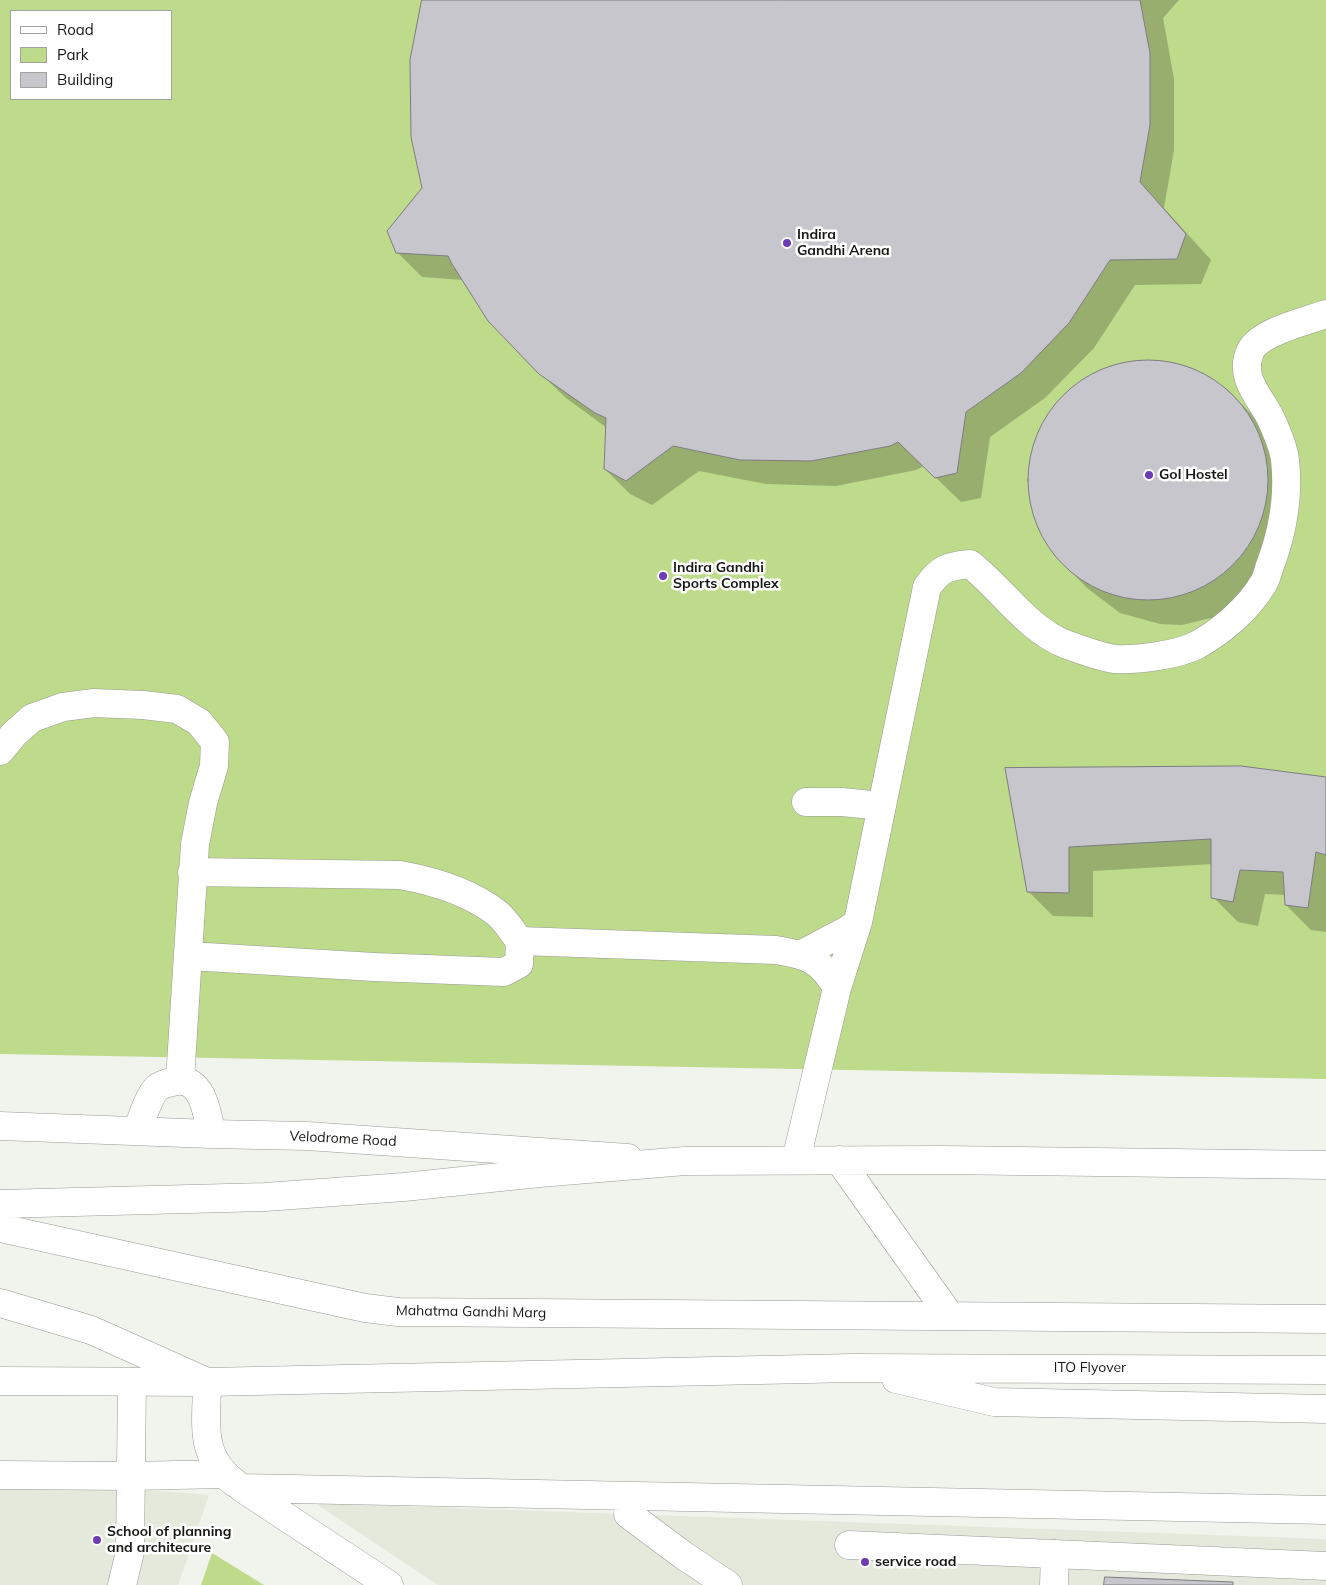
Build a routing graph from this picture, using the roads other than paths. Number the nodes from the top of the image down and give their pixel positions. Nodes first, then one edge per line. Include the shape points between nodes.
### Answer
1 (1326, 314) edge
2 (0, 751) edge
3 (806, 802) dead end
4 (881, 806) junction
5 (192, 872) junction
6 (858, 922) junction
7 (520, 941) junction
8 (802, 954) junction
9 (189, 956) junction
10 (837, 988) junction
11 (180, 1080) junction
12 (0, 1126) edge
13 (137, 1131) junction
14 (211, 1134) junction
15 (796, 1160) junction
16 (839, 1160) junction
17 (685, 1162) junction
18 (1326, 1165) edge
19 (0, 1204) edge
20 (0, 1228) edge
21 (0, 1303) edge
22 (950, 1316) junction
23 (1326, 1319) edge
24 (853, 1368) junction
25 (1326, 1370) edge
26 (0, 1381) edge
27 (132, 1382) junction
28 (207, 1382) junction
29 (1326, 1409) edge
30 (0, 1475) edge
31 (130, 1476) junction
32 (233, 1481) junction
33 (1326, 1510) edge
34 (628, 1514) dead end
35 (849, 1545) dead end
36 (1055, 1554) junction
37 (1326, 1566) edge
38 (1285, 1575) edge
39 (122, 1585) edge
40 (389, 1585) edge
41 (728, 1585) edge
42 (1054, 1585) edge

1 - 4 main road via 1257,341 1250,351 1247,376 1270,418 1285,458 1286,498 1279,541 1263,584 1234,620 1195,646 1154,658 1114,659 1063,643 1040,629 970,564 951,566 936,574 926,587
2 - 5 main road via 32,718 94,702 168,708 198,722 215,742 214,766 203,803
3 - 4 main road
4 - 6 main road
5 - 7 main road via 400,875 422,879 478,901 498,914
5 - 9 main road
6 - 8 main road
6 - 10 main road
7 - 8 main road via 776,950
7 - 9 main road via 518,964 504,972
8 - 10 main road via 828,973
9 - 11 main road
10 - 15 main road
11 - 13 main road via 158,1087
11 - 14 main road via 193,1086 204,1102
12 - 13 main road, Velodrome Road
13 - 14 main road, Velodrome Road
14 - 17 main road, Velodrome Road via 307,1136
15 - 16 main road
15 - 17 main road
16 - 18 main road
16 - 22 main road
17 - 19 main road via 265,1197
20 - 22 main road, Mahatma Gandhi Marg via 365,1308 398,1312
21 - 28 main road via 91,1330
22 - 23 main road
24 - 25 main road, ITO Flyover
24 - 28 main road
24 - 29 main road via 994,1402
26 - 27 main road
27 - 28 main road
27 - 31 main road
28 - 32 main road via 206,1443 214,1462
30 - 31 main road
31 - 32 main road
31 - 39 main road via 130,1552
32 - 33 main road
32 - 40 main road
34 - 41 main road
35 - 36 main road
36 - 38 main road
36 - 42 main road
37 - 38 main road

